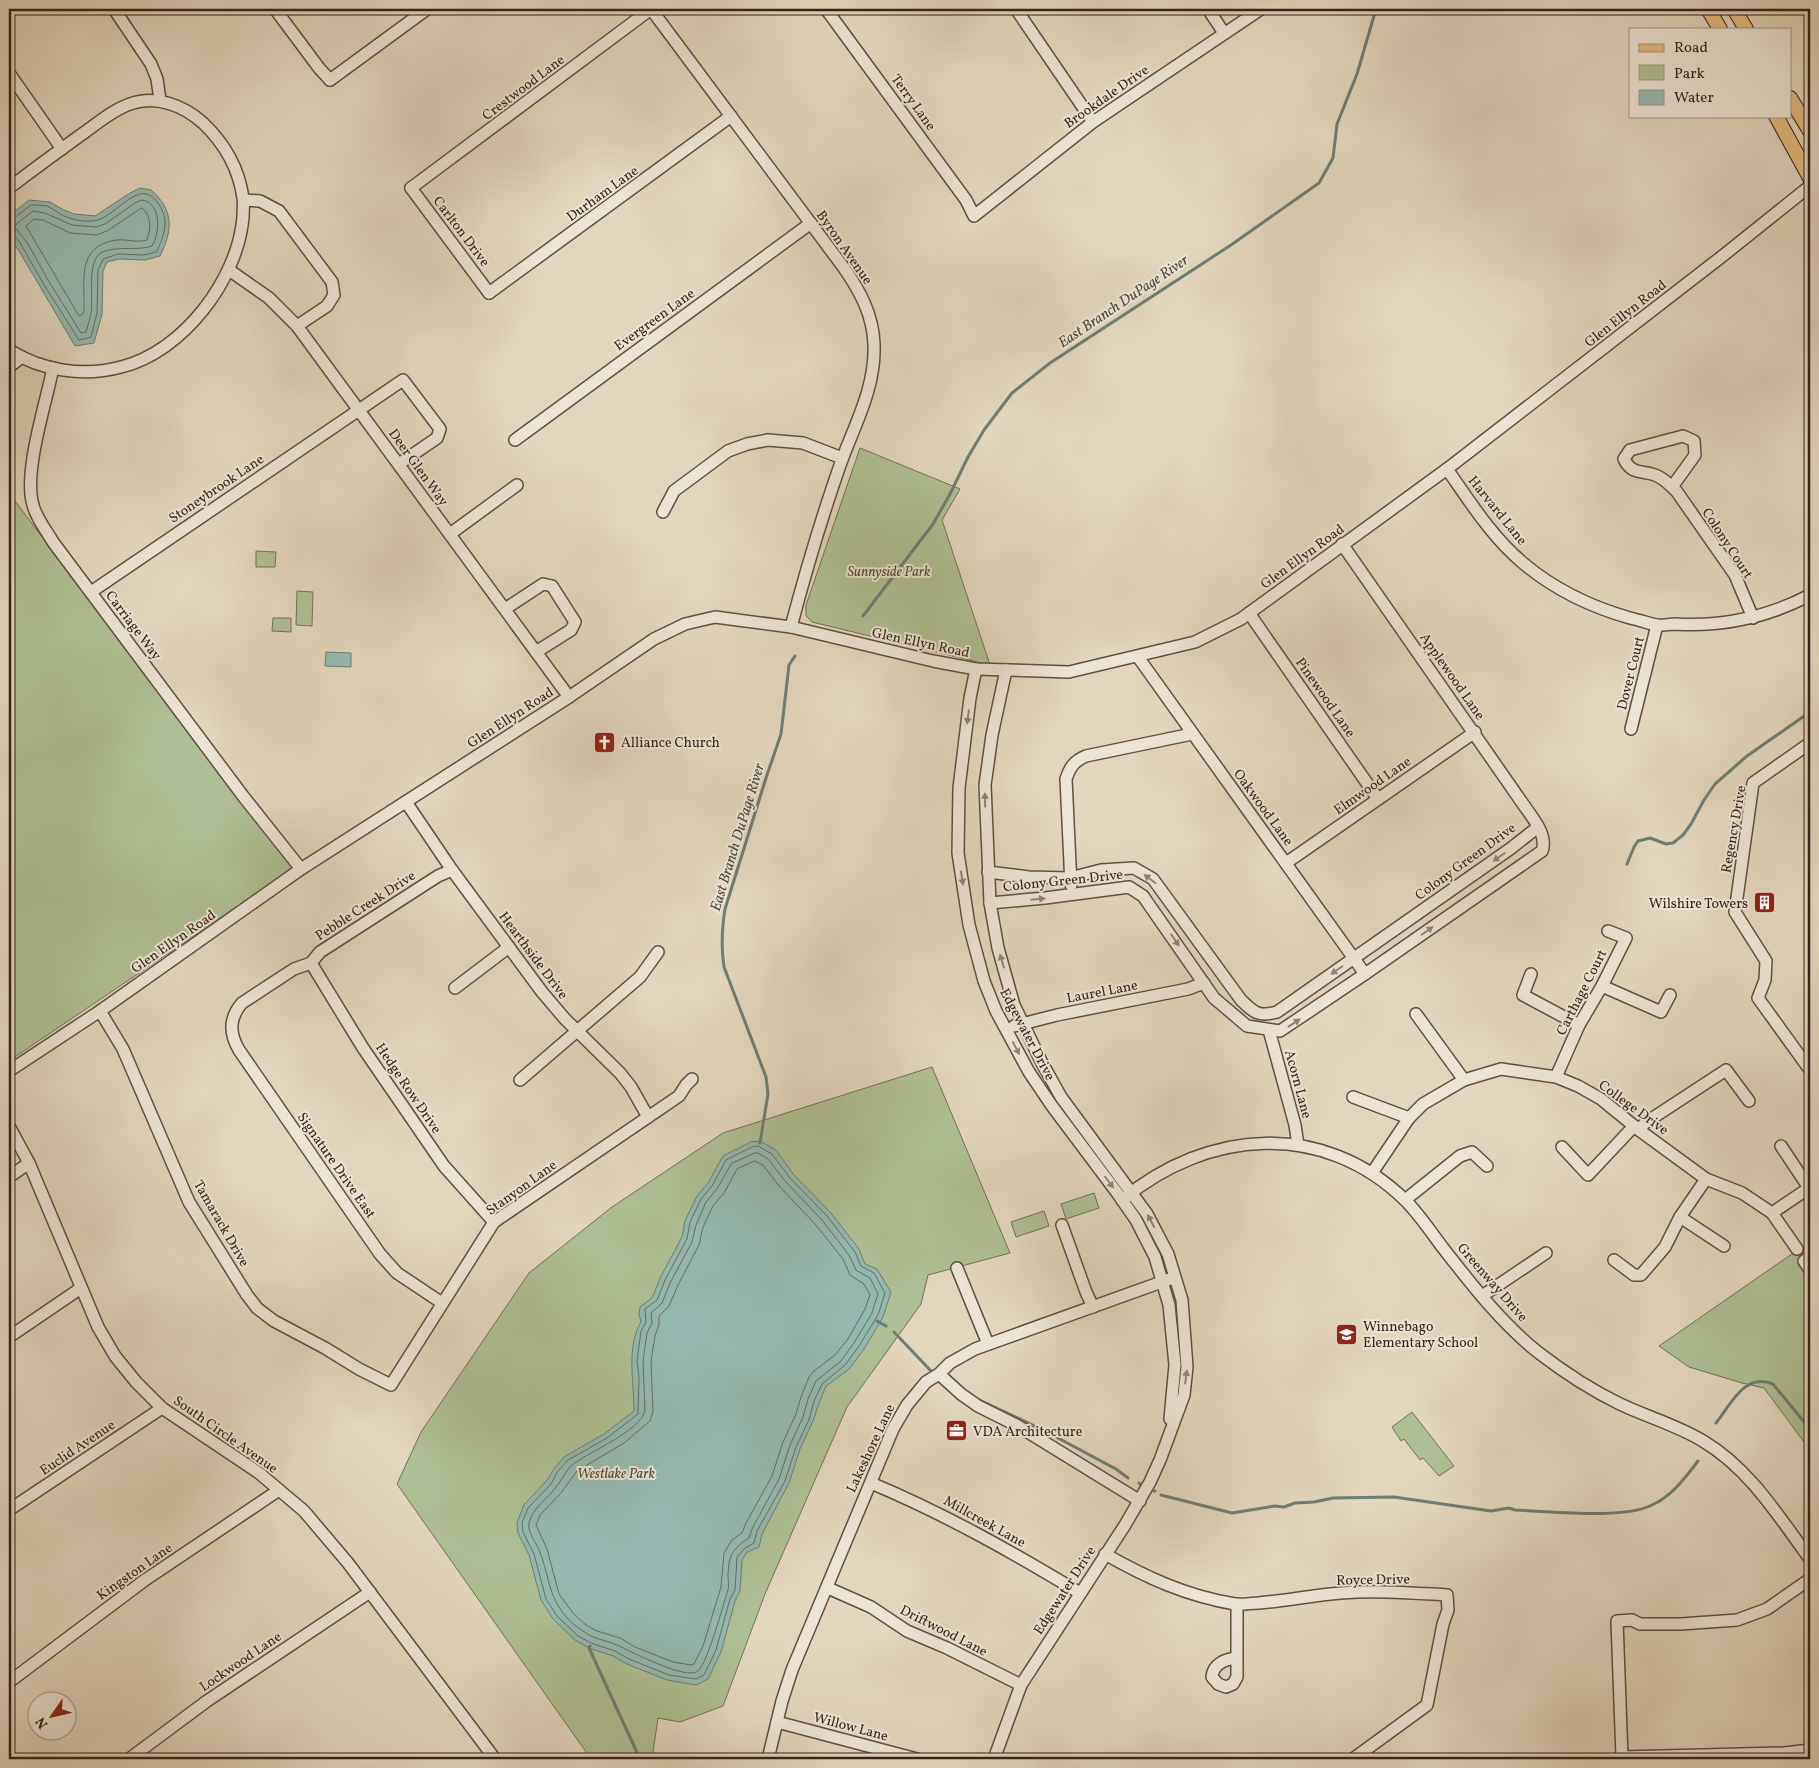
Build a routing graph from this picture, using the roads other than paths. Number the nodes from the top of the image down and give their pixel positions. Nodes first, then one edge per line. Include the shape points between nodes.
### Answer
1 (114, 9) edge
2 (275, 9) edge
3 (427, 9) edge
4 (651, 9) edge
5 (826, 9) edge
6 (1016, 9) edge
7 (1208, 9) edge
8 (1261, 9) edge
9 (1708, 9) edge
10 (1734, 9) edge
11 (1719, 28) edge
12 (1745, 28) edge
13 (1224, 33) junction
14 (9, 73) edge
15 (160, 100) junction
16 (1792, 101) edge
17 (731, 116) junction
18 (1777, 118) edge
19 (1093, 122) junction
20 (1810, 131) edge
21 (62, 149) junction
22 (1810, 178) edge
23 (1810, 186) edge
24 (9, 188) edge
25 (409, 188) joint
26 (244, 200) junction
27 (974, 216) joint
28 (811, 223) junction
29 (229, 270) junction
30 (489, 296) joint
31 (297, 326) junction
32 (9, 350) edge
33 (22, 357) junction
34 (9, 367) edge
35 (54, 368) junction
36 (359, 410) junction
37 (515, 440) dead end
38 (842, 458) junction
39 (399, 464) junction
40 (1447, 469) junction
41 (517, 485) dead end
42 (1672, 487) junction
43 (663, 512) dead end
44 (450, 534) junction
45 (1342, 544) junction
46 (91, 592) junction
47 (1810, 595) edge
48 (505, 609) junction
49 (1249, 613) junction
50 (1753, 618) junction
51 (1658, 625) junction
52 (791, 627) junction
53 (536, 652) junction
54 (1138, 657) junction
55 (976, 668) junction
56 (1006, 670) junction
57 (569, 697) junction
58 (1631, 729) dead end
59 (1475, 732) junction
60 (1192, 734) junction
61 (1810, 743) edge
62 (1378, 799) junction
63 (406, 802) junction
64 (1538, 827) junction
65 (1286, 863) junction
66 (301, 869) junction
67 (452, 870) junction
68 (988, 872) junction
69 (1070, 878) junction
70 (1072, 894) junction
71 (990, 903) junction
72 (1608, 931) dead end
73 (509, 947) junction
74 (658, 952) dead end
75 (1354, 958) junction
76 (311, 963) junction
77 (1365, 974) junction
78 (1531, 974) dead end
79 (1204, 983) junction
80 (1602, 986) junction
81 (455, 988) dead end
82 (1670, 995) dead end
83 (100, 1011) junction
84 (1416, 1014) dead end
85 (1022, 1024) junction
86 (231, 1025) joint
87 (1579, 1025) junction
88 (1006, 1029) junction
89 (1269, 1030) junction
90 (578, 1031) junction
91 (1810, 1070) edge
92 (9, 1071) edge
93 (1556, 1078) junction
94 (692, 1079) dead end
95 (520, 1080) dead end
96 (1464, 1080) junction
97 (1352, 1097) dead end
98 (1749, 1102) dead end
99 (648, 1117) junction
100 (1409, 1118) junction
101 (9, 1126) edge
102 (1636, 1128) junction
103 (1298, 1145) junction
104 (1781, 1146) dead end
105 (1562, 1147) dead end
106 (29, 1163) junction
107 (1487, 1166) dead end
108 (1372, 1174) junction
109 (9, 1177) edge
110 (1706, 1179) junction
111 (1132, 1192) junction
112 (1122, 1200) junction
113 (1405, 1200) junction
114 (1772, 1213) junction
115 (1680, 1217) junction
116 (494, 1222) junction
117 (1062, 1225) dead end
118 (1724, 1246) dead end
119 (1797, 1249) dead end
120 (1546, 1253) dead end
121 (1614, 1260) dead end
122 (957, 1268) dead end
123 (1175, 1277) junction
124 (1163, 1281) junction
125 (82, 1288) junction
126 (1482, 1296) junction
127 (442, 1303) junction
128 (1093, 1307) junction
129 (9, 1337) edge
130 (988, 1344) junction
131 (939, 1374) junction
132 (391, 1384) joint
133 (162, 1408) junction
134 (1168, 1440) junction
135 (871, 1483) junction
136 (279, 1490) junction
137 (1140, 1500) junction
138 (9, 1510) edge
139 (1105, 1554) junction
140 (1810, 1559) edge
141 (1810, 1580) edge
142 (828, 1588) junction
143 (370, 1592) junction
144 (1080, 1593) junction
145 (1237, 1604) junction
146 (1237, 1658) dead end
147 (9, 1682) edge
148 (1021, 1685) junction
149 (777, 1722) junction
150 (1810, 1750) edge
151 (129, 1759) edge
152 (494, 1759) edge
153 (768, 1759) edge
154 (917, 1759) edge
155 (994, 1759) edge
156 (1353, 1759) edge

1 - 15 street via 151,64
2 - 3 street via 330,82
4 - 17 street, Byron Avenue
4 - 25 street, Crestwood Lane
5 - 27 street, Terry Lane via 966,200
6 - 19 street
7 - 13 street
8 - 13 street, Brookdale Drive
9 - 11 main road
10 - 12 main road
13 - 19 street, Brookdale Drive
14 - 21 street
15 - 21 street via 131,103 121,108
15 - 26 street via 185,109 207,127 233,163
16 - 20 main road
17 - 28 street, Byron Avenue
17 - 30 street, Durham Lane
18 - 22 main road
19 - 27 street, Brookdale Drive
21 - 24 street
23 - 40 street, Glen Ellyn Road
25 - 30 street, Carlton Drive
26 - 29 street via 242,234
26 - 31 street via 260,202 279,211 332,282 334,296 327,306
28 - 37 street, Evergreen Lane
28 - 38 street, Byron Avenue via 856,285 868,310 874,336 870,387
29 - 31 street, Deer Glen Way via 269,298
29 - 35 street via 192,323 168,344 144,358 98,372
31 - 36 street, Deer Glen Way
32 - 33 street
33 - 34 street
33 - 35 street
35 - 46 street, Carriage Way via 31,464 32,504 45,529
36 - 39 street, Deer Glen Way
36 - 39 street, Stoneybrook Lane via 403,380 435,422 440,429 437,438
36 - 46 street, Stoneybrook Lane
38 - 43 street via 803,443 768,440 747,444 728,451 674,491
38 - 52 street, Byron Avenue
39 - 44 street, Deer Glen Way
40 - 45 street, Glen Ellyn Road
40 - 51 street, Harvard Lane via 1500,541 1551,584 1594,606
41 - 44 street
42 - 42 street, Colony Court via 1656,475 1628,467 1624,459 1630,450 1683,436 1694,441 1695,455
42 - 50 street, Colony Court via 1734,574
44 - 48 street, Deer Glen Way
45 - 49 street, Glen Ellyn Road
45 - 59 street, Applewood Lane
46 - 66 street, Carriage Way
47 - 50 street, Harvard Lane
48 - 53 street, Deer Glen Way
48 - 53 street via 543,584 552,586 575,622 572,630
49 - 54 street, Glen Ellyn Road via 1195,642
49 - 62 street, Pinewood Lane
50 - 51 street, Harvard Lane via 1707,625
51 - 58 street, Dover Court
52 - 55 street, Glen Ellyn Road
52 - 57 street, Glen Ellyn Road via 715,617 685,624 654,639
53 - 57 street, Deer Glen Way
54 - 56 street, Glen Ellyn Road via 1069,672
54 - 60 street, Oakwood Lane
55 - 56 street, Glen Ellyn Road
55 -> 88 street, Edgewater Drive via 959,788 958,853 969,925 981,971
68 -> 56 street, Edgewater Drive via 984,784
57 - 63 street, Glen Ellyn Road
59 - 62 street, Elmwood Lane
59 - 64 street, Applewood Lane
60 - 65 street, Oakwood Lane
60 - 69 street via 1086,756 1070,768 1066,779
61 - 91 street, Regency Drive via 1753,784 1735,912 1766,961 1765,980 1758,998
62 - 65 street, Elmwood Lane
63 - 66 street, Glen Ellyn Road
63 - 67 street, Hearthside Drive
64 -> 75 street, Colony Green Drive
77 -> 64 street, Colony Green Drive via 1542,851 1544,844
65 - 75 street, Oakwood Lane
66 - 83 street, Glen Ellyn Road
67 - 73 street, Hearthside Drive
67 - 76 street, Pebble Creek Drive via 320,952
68 - 69 street, Colony Green Drive
68 - 71 street, Edgewater Drive
69 - 70 street
75 -> 69 street, Colony Green Drive via 1277,1012 1264,1016 1241,1000 1153,879 1134,868 1101,870
71 -> 70 street, Colony Green Drive
70 -> 79 street, Colony Green Drive via 1129,887 1143,896
85 -> 71 street, Edgewater Drive via 998,948
72 - 80 street, Carthage Court via 1626,938
73 - 81 street
73 - 90 street, Hearthside Drive via 542,992
74 - 90 street via 640,978
75 - 77 street, Oakwood Lane
76 - 86 street, Pebble Creek Drive via 294,969 242,1003
76 - 116 street, Hedge Row Drive via 363,1048 444,1166
89 -> 77 street, Colony Green Drive via 1280,1031
78 - 87 street via 1523,995
79 - 85 street, Laurel Lane
79 - 89 street, Colony Green Drive via 1214,998 1247,1026
80 - 82 street via 1661,1012
80 - 87 street, Carthage Court
83 - 92 street, Glen Ellyn Road
83 - 132 street, Tamarack Drive via 123,1049 189,1202 257,1308 274,1321
84 - 96 street
85 - 88 street, Laurel Lane
85 - 111 street, Edgewater Drive via 1060,1097
86 - 127 street, Signature Drive East via 239,1050 380,1254 398,1273
87 - 93 street, Carthage Court
88 -> 112 street, Edgewater Drive via 1038,1086
89 - 103 street, Acorn Lane
90 - 95 street
90 - 99 street, Hearthside Drive via 620,1073
93 - 96 street, College Drive via 1501,1069
93 - 102 street, College Drive via 1601,1099
94 - 99 street, Stanyon Lane via 679,1096
96 - 100 street, College Drive via 1423,1104
97 - 100 street
98 - 102 street via 1726,1070
99 - 116 street, Stanyon Lane
100 - 108 street, College Drive
101 - 106 street, South Circle Avenue
102 - 105 street via 1588,1175
102 - 110 street, College Drive
103 - 108 street, Greenway Drive via 1335,1154
103 - 111 street, Greenway Drive via 1255,1143 1217,1149 1176,1164
104 - 114 street via 1809,1188
106 - 109 street
106 - 125 street, South Circle Avenue
107 - 113 street via 1472,1152 1460,1156
108 - 113 street, Greenway Drive
110 - 114 street, College Drive via 1742,1193
110 - 115 street
111 - 112 street, Greenway Drive
123 -> 111 street, Edgewater Drive via 1168,1254
112 - 124 street, Edgewater Drive via 1155,1257
113 - 126 street, Greenway Drive
114 - 119 street, College Drive
115 - 118 street
115 - 121 street via 1665,1247 1641,1275 1634,1275
116 - 127 street, Stanyon Lane
117 - 128 street
120 - 126 street
122 - 130 street
123 - 124 street, Lakeshore Lane
134 -> 123 street, Edgewater Drive via 1184,1395 1187,1367 1182,1300
124 - 128 street, Lakeshore Lane
124 - 134 street, Edgewater Drive via 1169,1305 1175,1365
125 - 129 street
125 - 133 street, South Circle Avenue via 98,1327 115,1356
126 - 140 street, Greenway Drive via 1523,1339 1572,1378 1622,1405 1703,1441 1725,1456 1750,1479
127 - 132 street, Stanyon Lane
128 - 130 street, Lakeshore Lane
130 - 131 street, Lakeshore Lane via 950,1362
131 - 135 street, Lakeshore Lane via 926,1382 899,1417
131 - 137 street via 978,1406 1018,1426
133 - 136 street, South Circle Avenue via 259,1472
133 - 138 street, Euclid Avenue
134 - 137 street, Edgewater Drive
135 - 142 street, Lakeshore Lane
135 - 144 street, Millcreek Lane via 947,1517
136 - 143 street, South Circle Avenue via 326,1535
136 - 147 street, Kingston Lane via 145,1580
137 - 139 street, Edgewater Drive
139 - 144 street, Edgewater Drive
139 - 145 street, Royce Drive via 1164,1585
141 - 150 street via 1767,1609 1737,1620 1706,1624 1617,1621 1622,1757
142 - 148 street, Driftwood Lane via 871,1607 907,1631
142 - 149 street, Lakeshore Lane via 792,1670
143 - 151 street, Lockwood Lane via 208,1701
143 - 152 street, South Circle Avenue
144 - 148 street, Edgewater Drive
145 - 146 street
145 - 156 street, Royce Drive via 1378,1591 1447,1595 1448,1610 1442,1624 1428,1705
148 - 155 street, Edgewater Drive
149 - 153 street, Lakeshore Lane
149 - 154 street, Willow Lane

